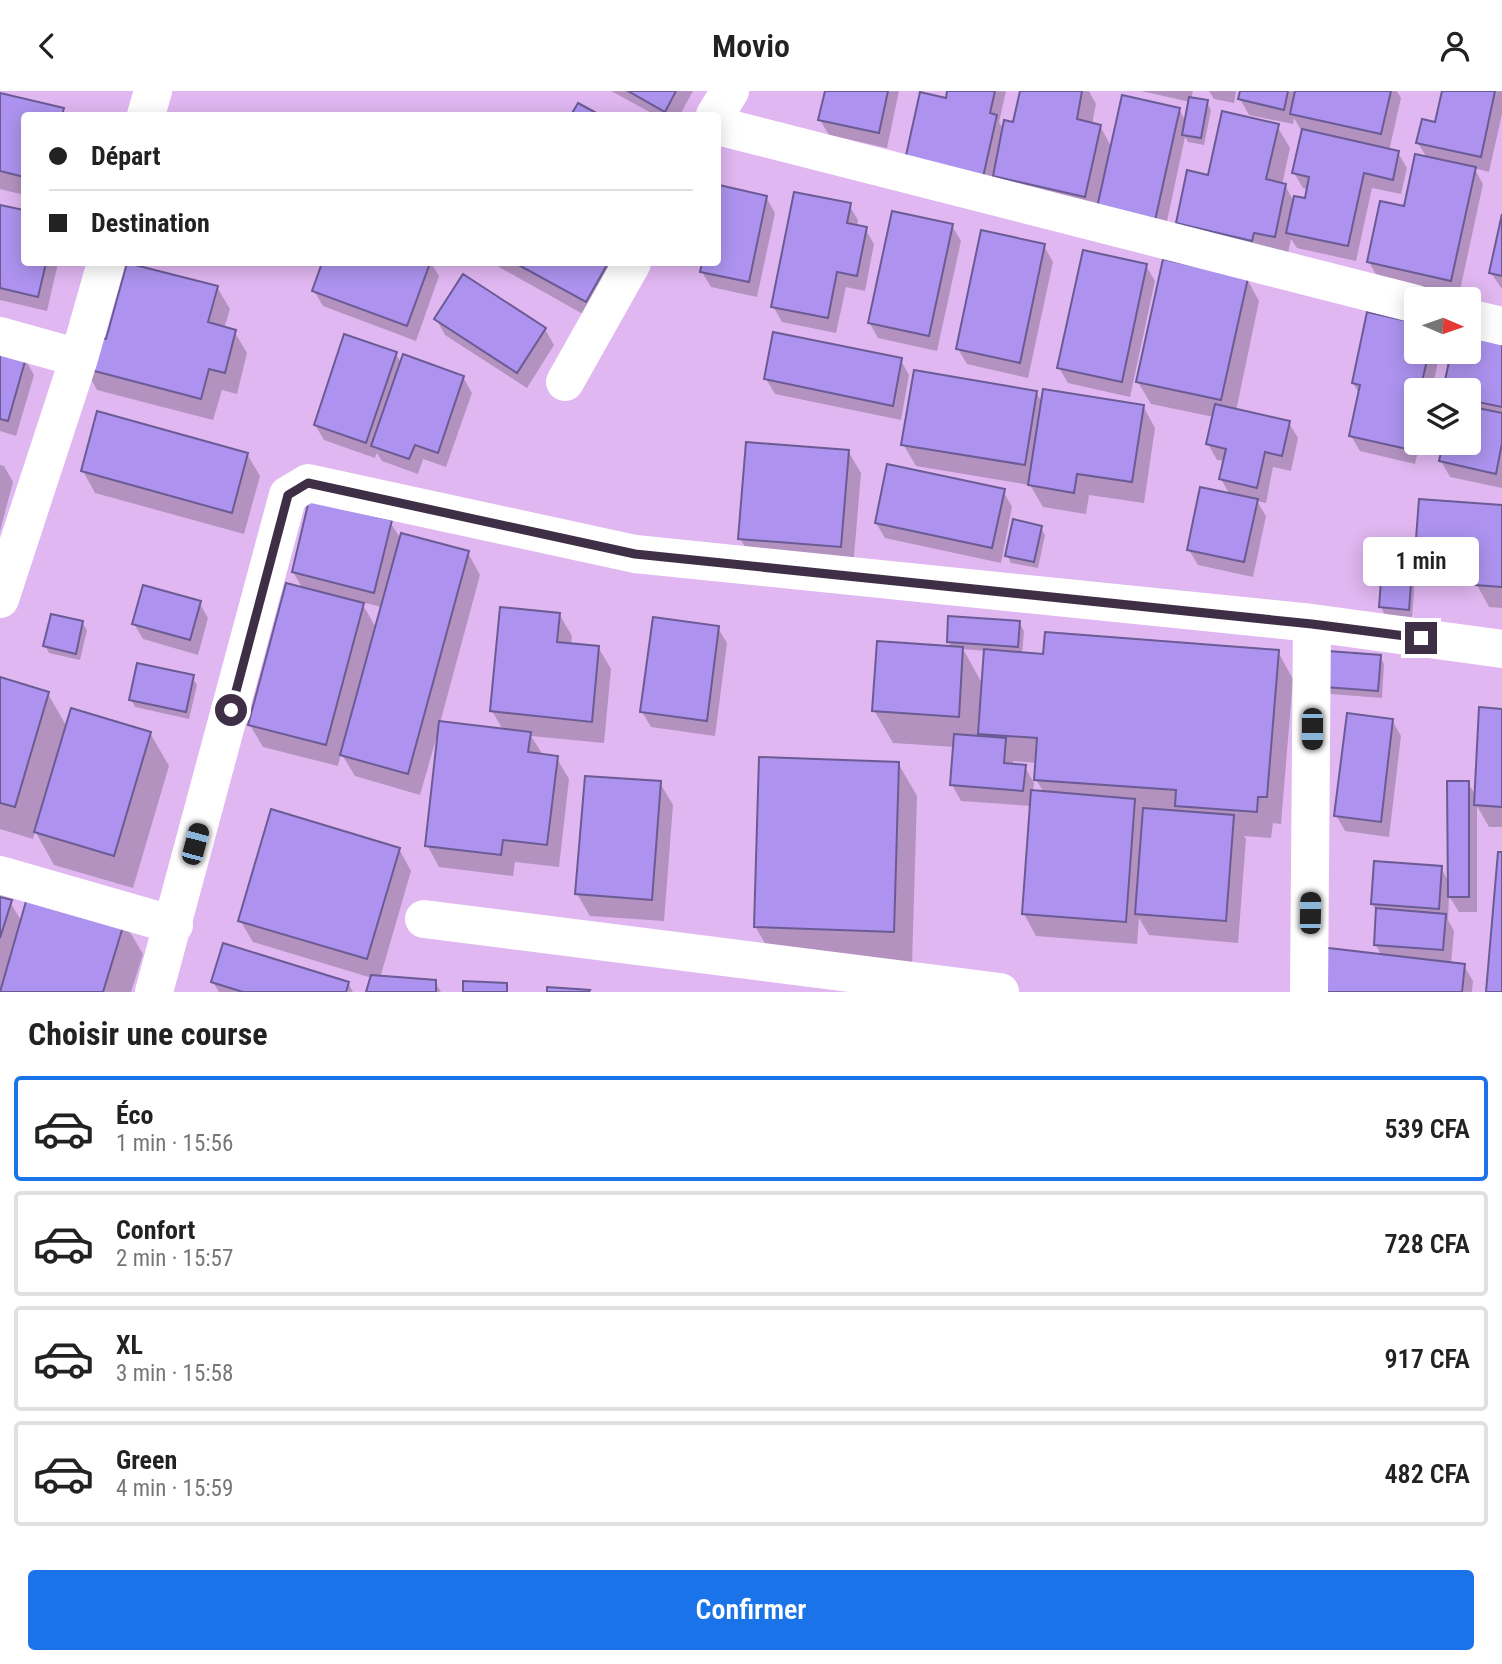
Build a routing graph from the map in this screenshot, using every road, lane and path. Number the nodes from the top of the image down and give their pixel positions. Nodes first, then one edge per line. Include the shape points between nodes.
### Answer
1 (153, 91) edge
2 (730, 91) edge
3 (147, 112) edge
4 (717, 112) edge
5 (721, 127) edge
6 (105, 266) edge
7 (630, 266) edge
8 (1404, 301) edge
9 (1481, 321) edge
10 (1502, 326) edge
11 (0, 336) edge
12 (79, 358) junction
13 (565, 382) dead end
14 (1, 589) edge
15 (1312, 624) junction
16 (1502, 649) edge
17 (0, 875) edge
18 (424, 919) dead end
19 (174, 925) junction
20 (154, 992) edge
21 (1000, 992) edge
22 (1310, 992) edge

1 - 3 street
2 - 4 street
5 - 8 street
6 - 12 street
7 - 13 street
9 - 10 street
11 - 12 street
12 - 14 street
15 - 16 street
15 - 19 street via 635,554 308,483 288,495
15 - 22 street
17 - 19 street
18 - 21 street
19 - 20 street

